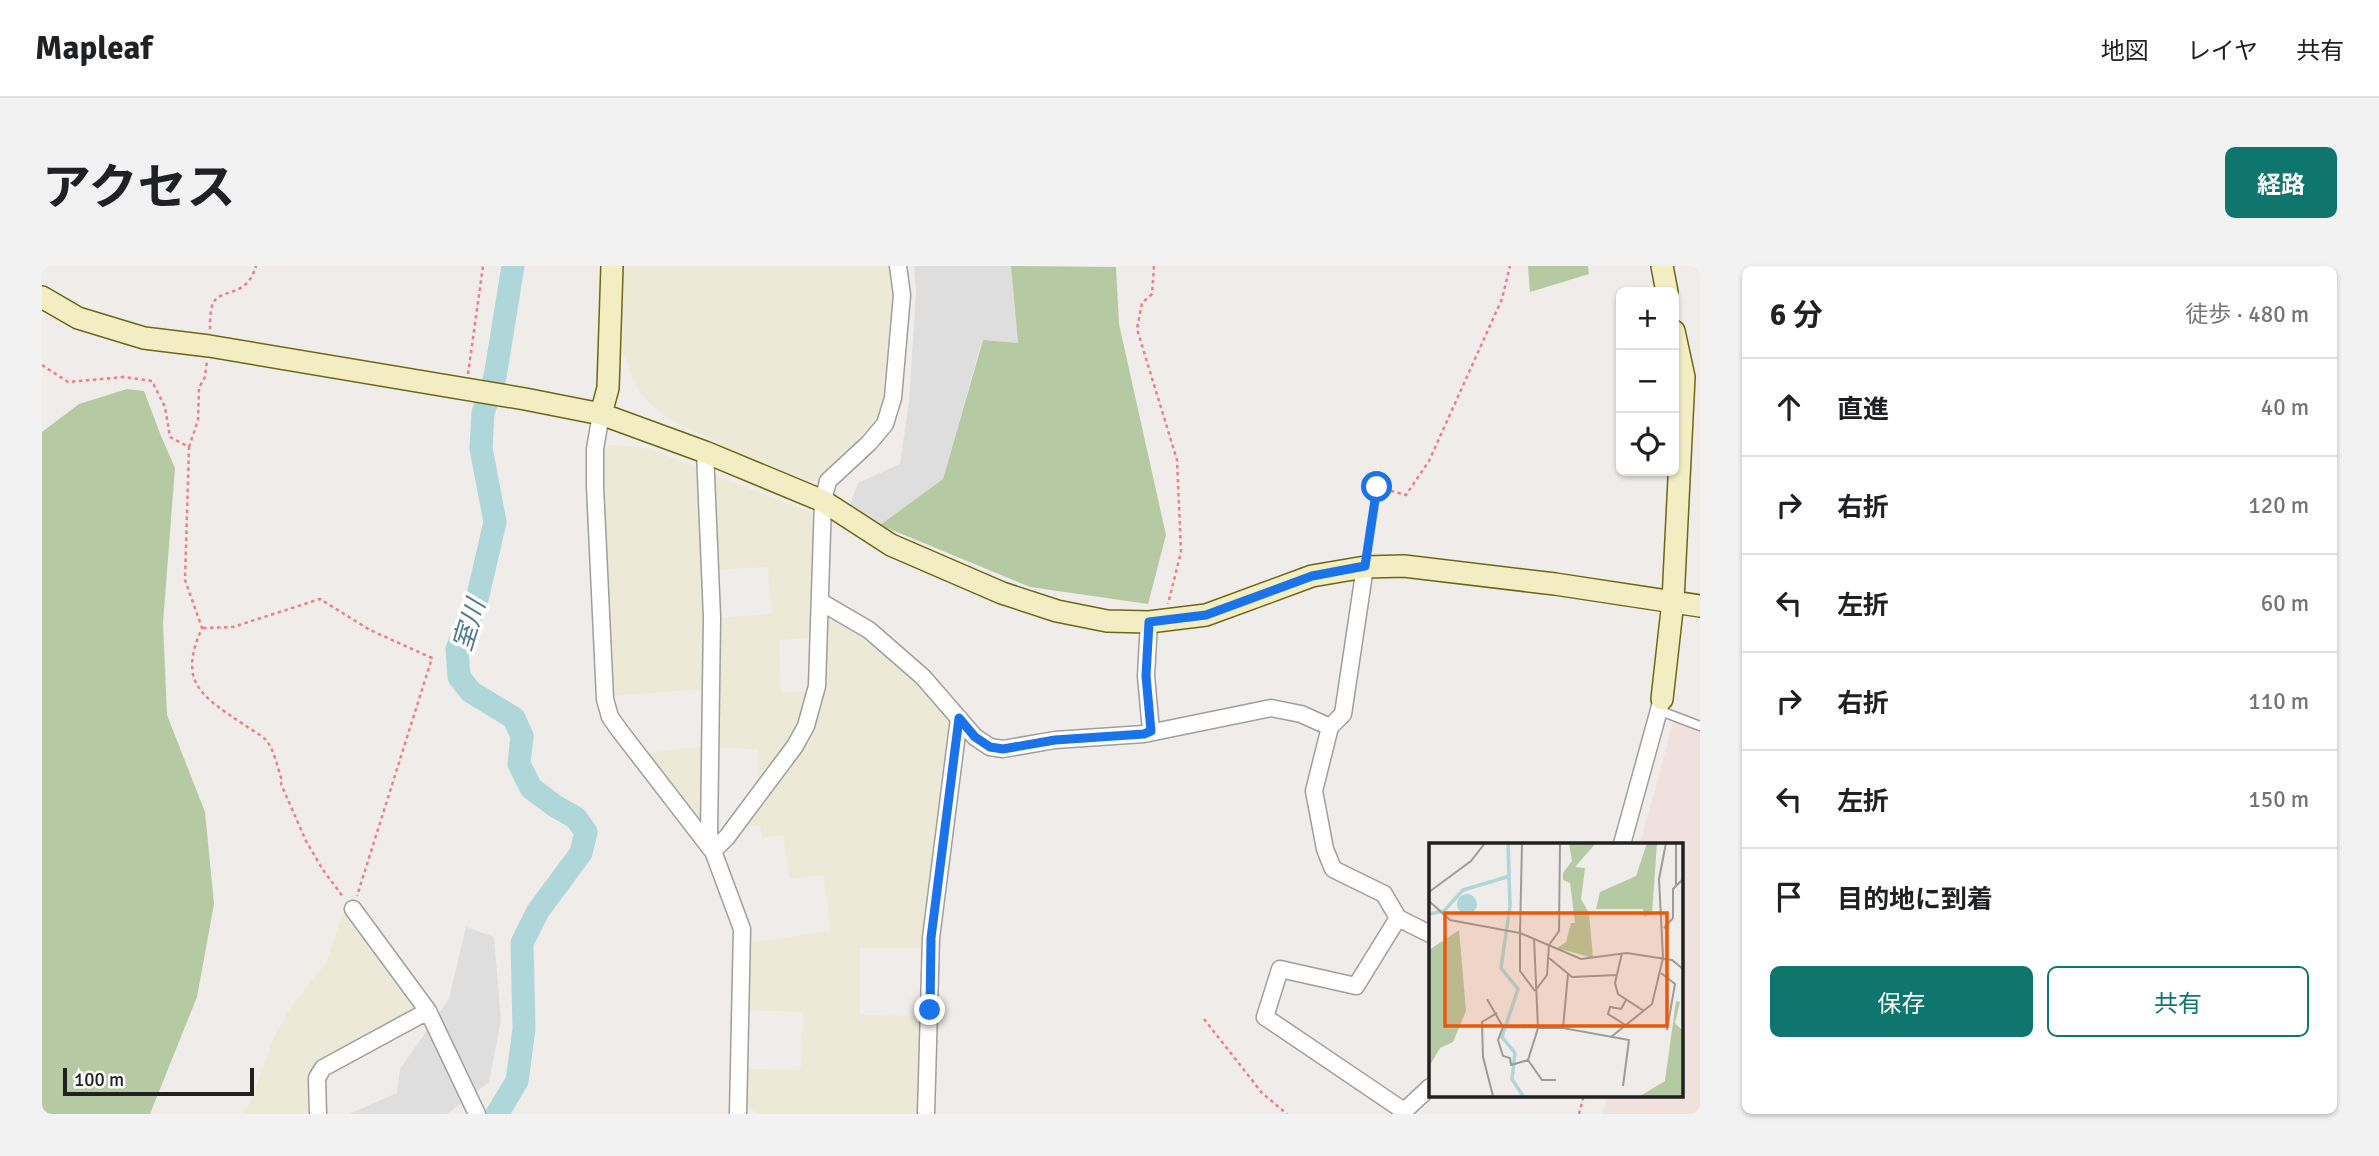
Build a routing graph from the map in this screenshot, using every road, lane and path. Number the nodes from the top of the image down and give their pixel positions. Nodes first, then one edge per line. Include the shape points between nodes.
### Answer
1 (483, 266) edge
2 (612, 266) edge
3 (898, 266) edge
4 (1154, 266) edge
5 (1510, 266) edge
6 (1662, 266) edge
7 (1666, 287) edge
8 (42, 297) edge
9 (1679, 344) edge
10 (42, 365) edge
11 (1692, 376) edge
12 (467, 389) junction
13 (601, 414) junction
14 (705, 453) junction
15 (823, 500) junction
16 (1365, 566) junction
17 (821, 601) junction
18 (1673, 601) junction
19 (1168, 603) dead end
20 (1700, 606) edge
21 (1149, 622) junction
22 (202, 628) junction
23 (1660, 705) junction
24 (959, 718) junction
25 (1700, 726) edge
26 (1330, 727) junction
27 (1151, 731) junction
28 (1623, 843) edge
29 (713, 851) junction
30 (353, 909) junction
31 (1398, 918) junction
32 (1429, 934) edge
33 (428, 1011) junction
34 (1204, 1018) dead end
35 (1429, 1088) edge
36 (1584, 1096) edge
37 (1403, 1113) edge
38 (318, 1114) edge
39 (477, 1114) edge
40 (738, 1114) edge
41 (926, 1114) edge
42 (1287, 1114) edge
43 (1579, 1114) edge

1 - 12 path
2 - 13 street via 608,388
3 - 15 street via 901,308 893,398 885,424 828,481
4 - 19 path via 1152,293 1142,303 1137,328 1177,460 1181,552
5 - 16 path via 1502,299 1429,461 1406,495 1377,487
6 - 7 street
8 - 12 street via 78,318 144,338
9 - 11 street
10 - 22 path via 68,383 124,377 152,382 165,407 170,437 189,447 185,580
11 - 18 street
12 - 13 street
13 - 14 street
13 - 29 street via 595,486 605,699 610,717
14 - 15 street
14 - 29 street via 712,617 709,834
15 - 17 street
15 - 21 street via 891,545 1002,593 1107,621
16 - 18 street via 1404,566
16 - 21 street via 1312,576 1206,615
16 - 26 street via 1343,714
17 - 24 street via 869,630 923,677
17 - 29 street via 817,687 806,726
18 - 20 street
18 - 23 street
21 - 27 street via 1146,676
22 - 30 path via 191,669 197,687 213,704 266,740 306,841
22 - 30 path via 233,628 320,599 370,630 432,658
23 - 25 lane
23 - 28 street
24 - 27 street via 975,737 1003,749
24 - 41 street via 931,938
26 - 27 street via 1301,714 1270,708
26 - 31 street via 1314,791 1325,849 1333,869 1384,894
29 - 40 street via 742,929
30 - 33 street
31 - 32 street
31 - 37 street via 1356,986 1280,969 1265,1017
33 - 38 street via 323,1068 317,1078
33 - 39 street
34 - 42 path via 1262,1093
35 - 37 street
36 - 43 path

